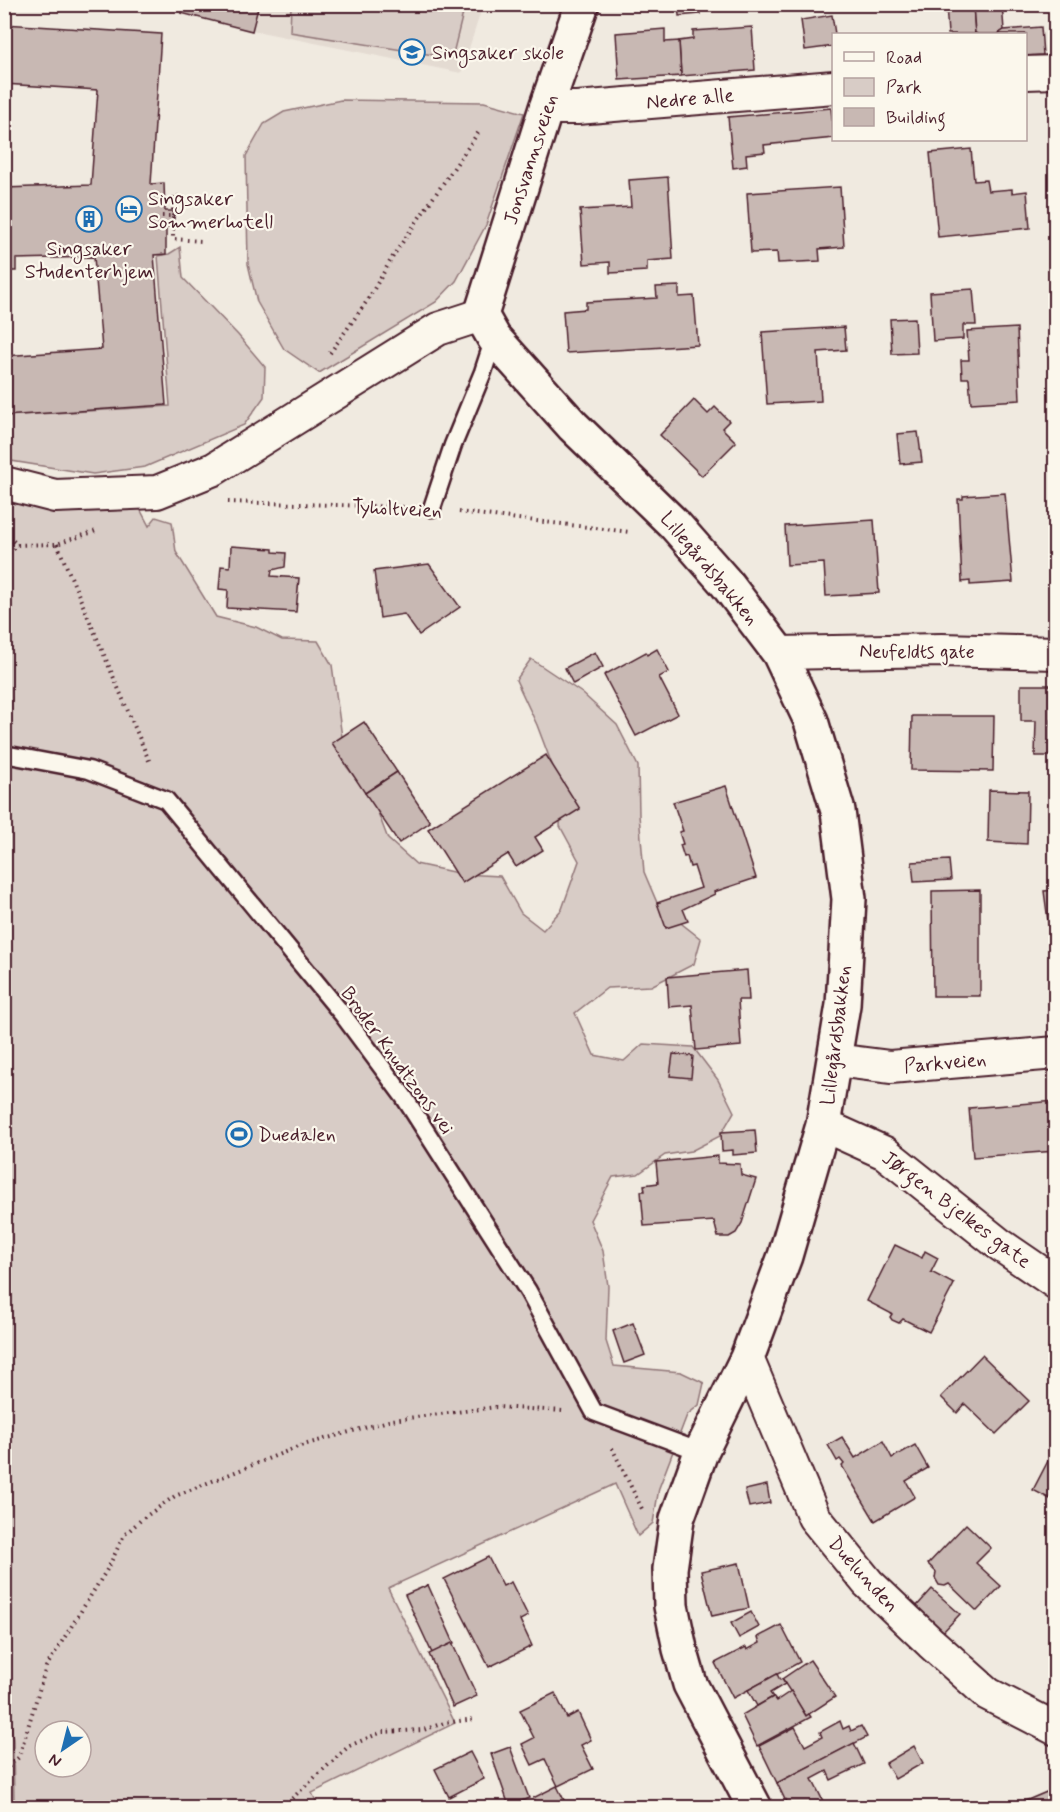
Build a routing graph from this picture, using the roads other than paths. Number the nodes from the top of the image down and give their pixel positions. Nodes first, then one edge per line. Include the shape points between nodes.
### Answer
1 (582, 4) edge
2 (1056, 72) edge
3 (1027, 73) edge
4 (832, 87) edge
5 (546, 108) junction
6 (488, 327) junction
7 (4, 483) edge
8 (432, 508) road end
9 (779, 653) junction
10 (1056, 653) edge
11 (4, 754) edge
12 (1056, 1053) edge
13 (835, 1060) junction
14 (823, 1125) junction
15 (1056, 1283) edge
16 (747, 1358) junction
17 (701, 1452) junction
18 (1056, 1729) edge
19 (755, 1808) edge

1 - 5 street, Jonsvannsveien
2 - 3 street
4 - 5 street, Nedre alle
5 - 6 street, Jonsvannsveien
6 - 7 street via 438,329 214,469 157,492 55,496
6 - 8 lane via 483,372
6 - 9 street, Lillegårdsbakken via 573,426 665,513 726,583
9 - 10 street, Neufeldts gate
9 - 13 street, Lillegårdsbakken via 811,721 838,811 849,899 843,1005
11 - 17 lane, Broder Knudtzons vei via 89,770 166,800 343,1016 404,1097 528,1291 594,1412
12 - 13 street, Parkveien via 890,1067
13 - 14 street, Lillegårdsbakken
14 - 15 street, Jørgen Bjelkes gate via 885,1153 999,1244
14 - 16 street, Lillegårdsbakken via 785,1256
16 - 17 street, Lillegårdsbakken
16 - 18 street, Duelunden via 814,1517 868,1583 988,1694
17 - 19 street, Lillegårdsbakken via 677,1519 670,1569 671,1606 690,1684

